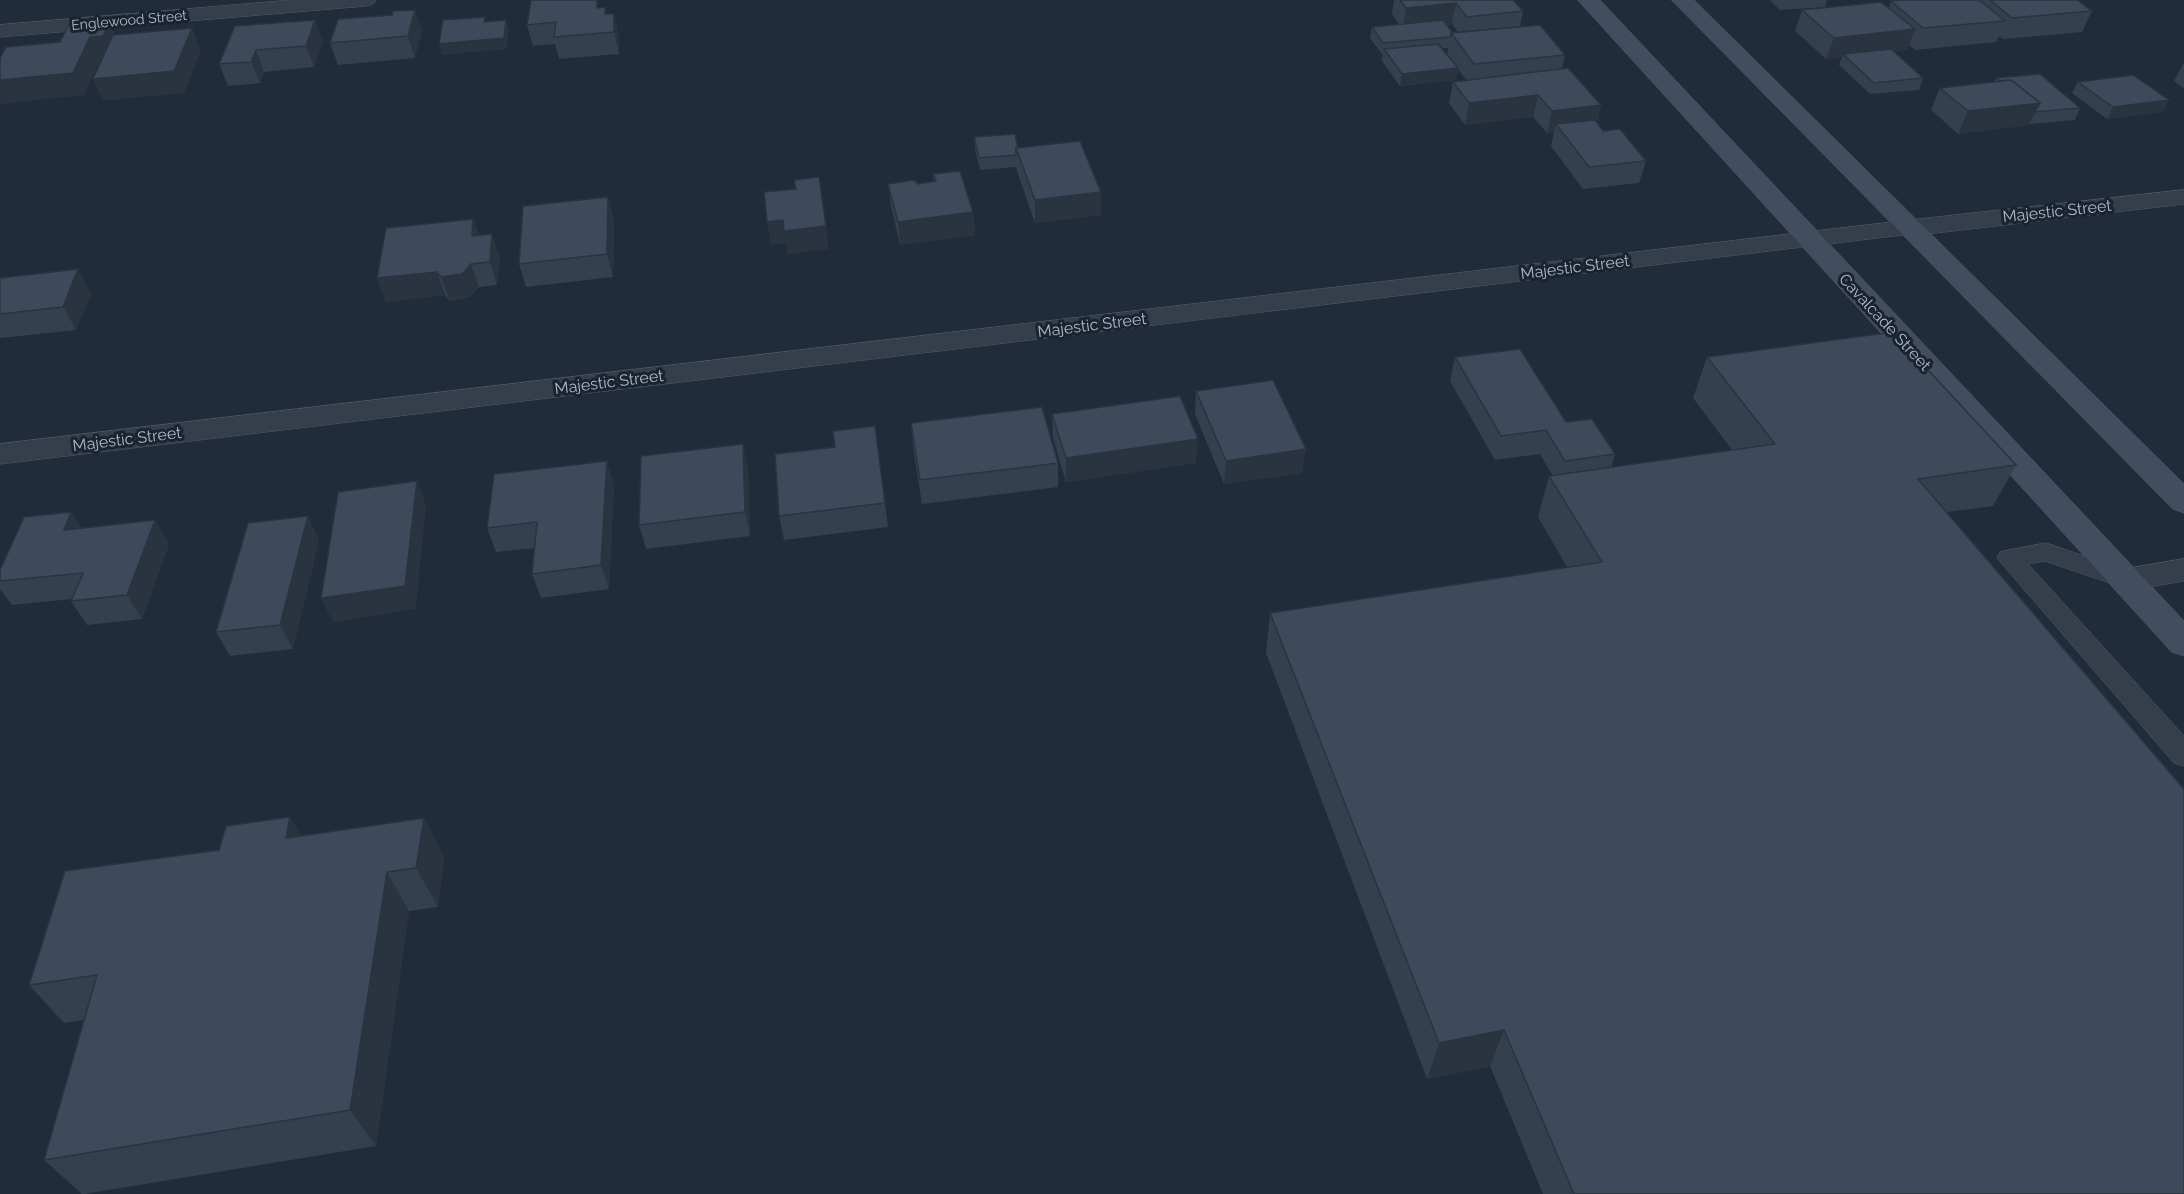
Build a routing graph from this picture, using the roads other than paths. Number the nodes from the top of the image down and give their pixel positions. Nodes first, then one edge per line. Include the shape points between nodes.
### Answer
1 (366, 0) edge
2 (1588, 0) edge
3 (1682, 0) edge
4 (0, 31) edge
5 (2184, 197) edge
6 (1910, 228) junction
7 (1808, 240) junction
8 (0, 454) edge
9 (2184, 502) edge
10 (2184, 570) edge
11 (2125, 579) junction
12 (2184, 643) edge
13 (2184, 755) edge

1 - 4 street, Englewood Street
2 - 7 main road, Cavalcade Street
3 - 6 main road
5 - 6 street, Majestic Street
6 - 7 street, Majestic Street
6 - 9 main road
7 - 8 street, Majestic Street
7 - 11 main road, Cavalcade Street
10 - 11 street
11 - 12 main road, Cavalcade Street
11 - 13 lane via 2046,552 2009,558

